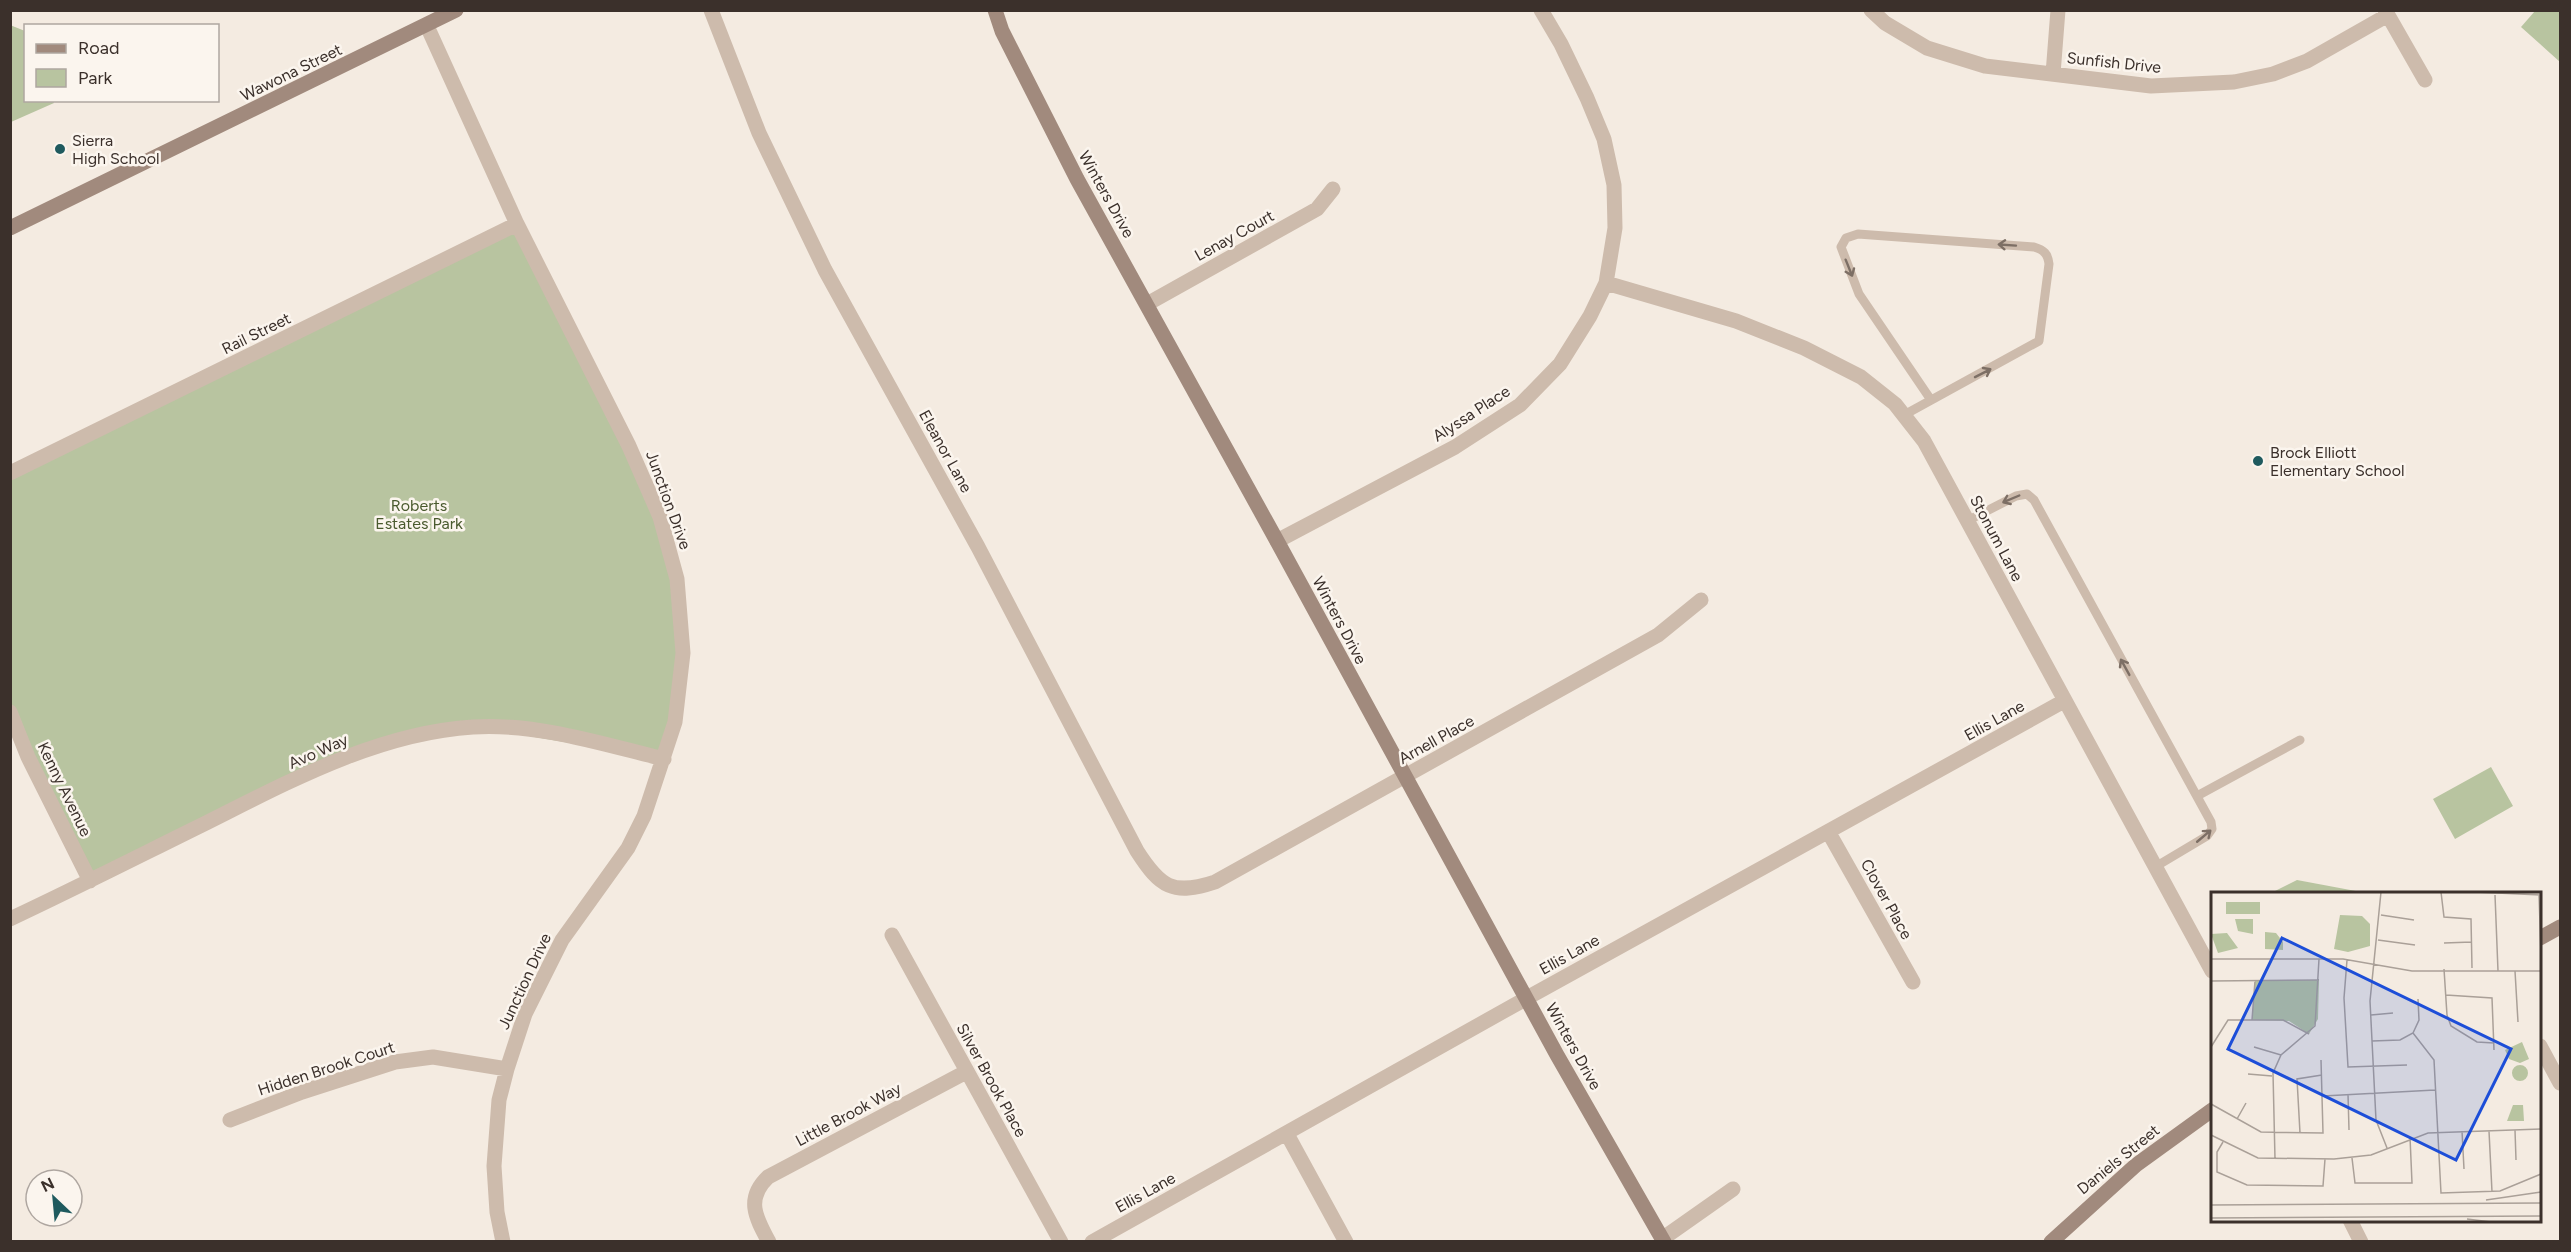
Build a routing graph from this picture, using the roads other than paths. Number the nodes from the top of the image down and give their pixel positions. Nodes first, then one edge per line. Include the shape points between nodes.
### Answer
1 (456, 10) edge
2 (711, 10) edge
3 (995, 10) edge
4 (1541, 10) edge
5 (1871, 10) edge
6 (2058, 10) edge
7 (2387, 13) edge
8 (427, 26) junction
9 (2053, 74) junction
10 (2425, 80) dead end
11 (1333, 189) dead end
12 (518, 224) junction
13 (10, 228) edge
14 (1606, 283) junction
15 (1147, 304) junction
16 (1931, 399) junction
17 (1904, 415) junction
18 (10, 473) edge
19 (1967, 521) junction
20 (1277, 541) junction
21 (1701, 600) dead end
22 (2064, 701) junction
23 (10, 712) edge
24 (2300, 740) dead end
25 (664, 759) junction
26 (1405, 778) junction
27 (2197, 796) junction
28 (1829, 833) junction
29 (2155, 867) junction
30 (90, 881) junction
31 (1179, 889) joint
32 (10, 919) edge
33 (2560, 927) edge
34 (892, 935) dead end
35 (2541, 937) edge
36 (2211, 969) edge
37 (1913, 982) dead end
38 (1527, 998) junction
39 (2541, 1048) edge
40 (507, 1069) junction
41 (966, 1072) junction
42 (2560, 1083) edge
43 (2211, 1111) edge
44 (230, 1120) dead end
45 (1287, 1134) junction
46 (1733, 1189) dead end
47 (2351, 1222) edge
48 (1663, 1240) edge
49 (503, 1242) edge
50 (769, 1242) edge
51 (1061, 1242) edge
52 (1092, 1242) edge
53 (1346, 1242) edge
54 (2051, 1242) edge
55 (2361, 1242) edge

1 - 8 street, Wawona Street
2 - 31 street, Eleanor Lane via 759,133 825,270 978,547 1137,851 1151,873 1167,886
3 - 15 street, Winters Drive via 1077,179
4 - 14 street, Alyssa Place via 1562,44 1604,139 1614,185 1615,228
5 - 9 street, Sunfish Drive via 1885,23 1928,48 1985,66
6 - 9 street
7 - 9 street, Sunfish Drive via 2307,61 2273,74 2234,82 2151,86
7 - 10 street
8 - 12 street, Junction Drive
8 - 13 street, Wawona Street
11 - 15 street, Lenay Court via 1317,209
12 - 18 street, Rail Street
12 - 25 street, Junction Drive via 629,446 660,517 677,579 683,653 675,722
14 - 17 street, Stonum Lane via 1736,321 1804,348 1862,377
14 - 20 street, Alyssa Place via 1560,364 1520,405 1455,447
15 - 20 street, Winters Drive
16 -> 16 lane via 2039,341 2049,264 2043,250 1858,234 1846,238 1841,247 1859,294
16 - 17 lane
17 - 19 street, Stonum Lane via 1924,441
19 - 22 street, Stonum Lane
27 -> 19 lane via 2034,500 2027,494 2016,496
20 - 26 street, Winters Drive
21 - 26 street, Arnell Place via 1658,635
22 - 28 street, Ellis Lane
22 - 29 street, Stonum Lane
23 - 30 street, Kenny Avenue
24 - 27 lane
25 - 30 street, Avo Way via 539,730 475,727 426,732 372,747 246,803
25 - 40 street, Junction Drive via 628,848 562,940 525,1014
26 - 31 street, Arnell Place via 1215,882
26 - 38 street, Winters Drive
29 -> 27 lane via 2207,836 2212,829
28 - 37 street, Clover Place
28 - 38 street, Ellis Lane
29 - 36 street, Stonum Lane
30 - 32 street, Avo Way
33 - 35 street
34 - 41 street, Silver Brook Place
38 - 45 street, Ellis Lane
38 - 48 street, Winters Drive
39 - 42 street
40 - 44 street, Hidden Brook Court via 433,1057 395,1062
40 - 49 street, Junction Drive via 499,1100 494,1166
41 - 50 street, Little Brook Way via 768,1176 755,1197 756,1217
41 - 51 street, Silver Brook Place
43 - 54 street, Daniels Street via 2136,1165
45 - 52 street, Ellis Lane
45 - 53 street
46 - 48 street
47 - 55 street

